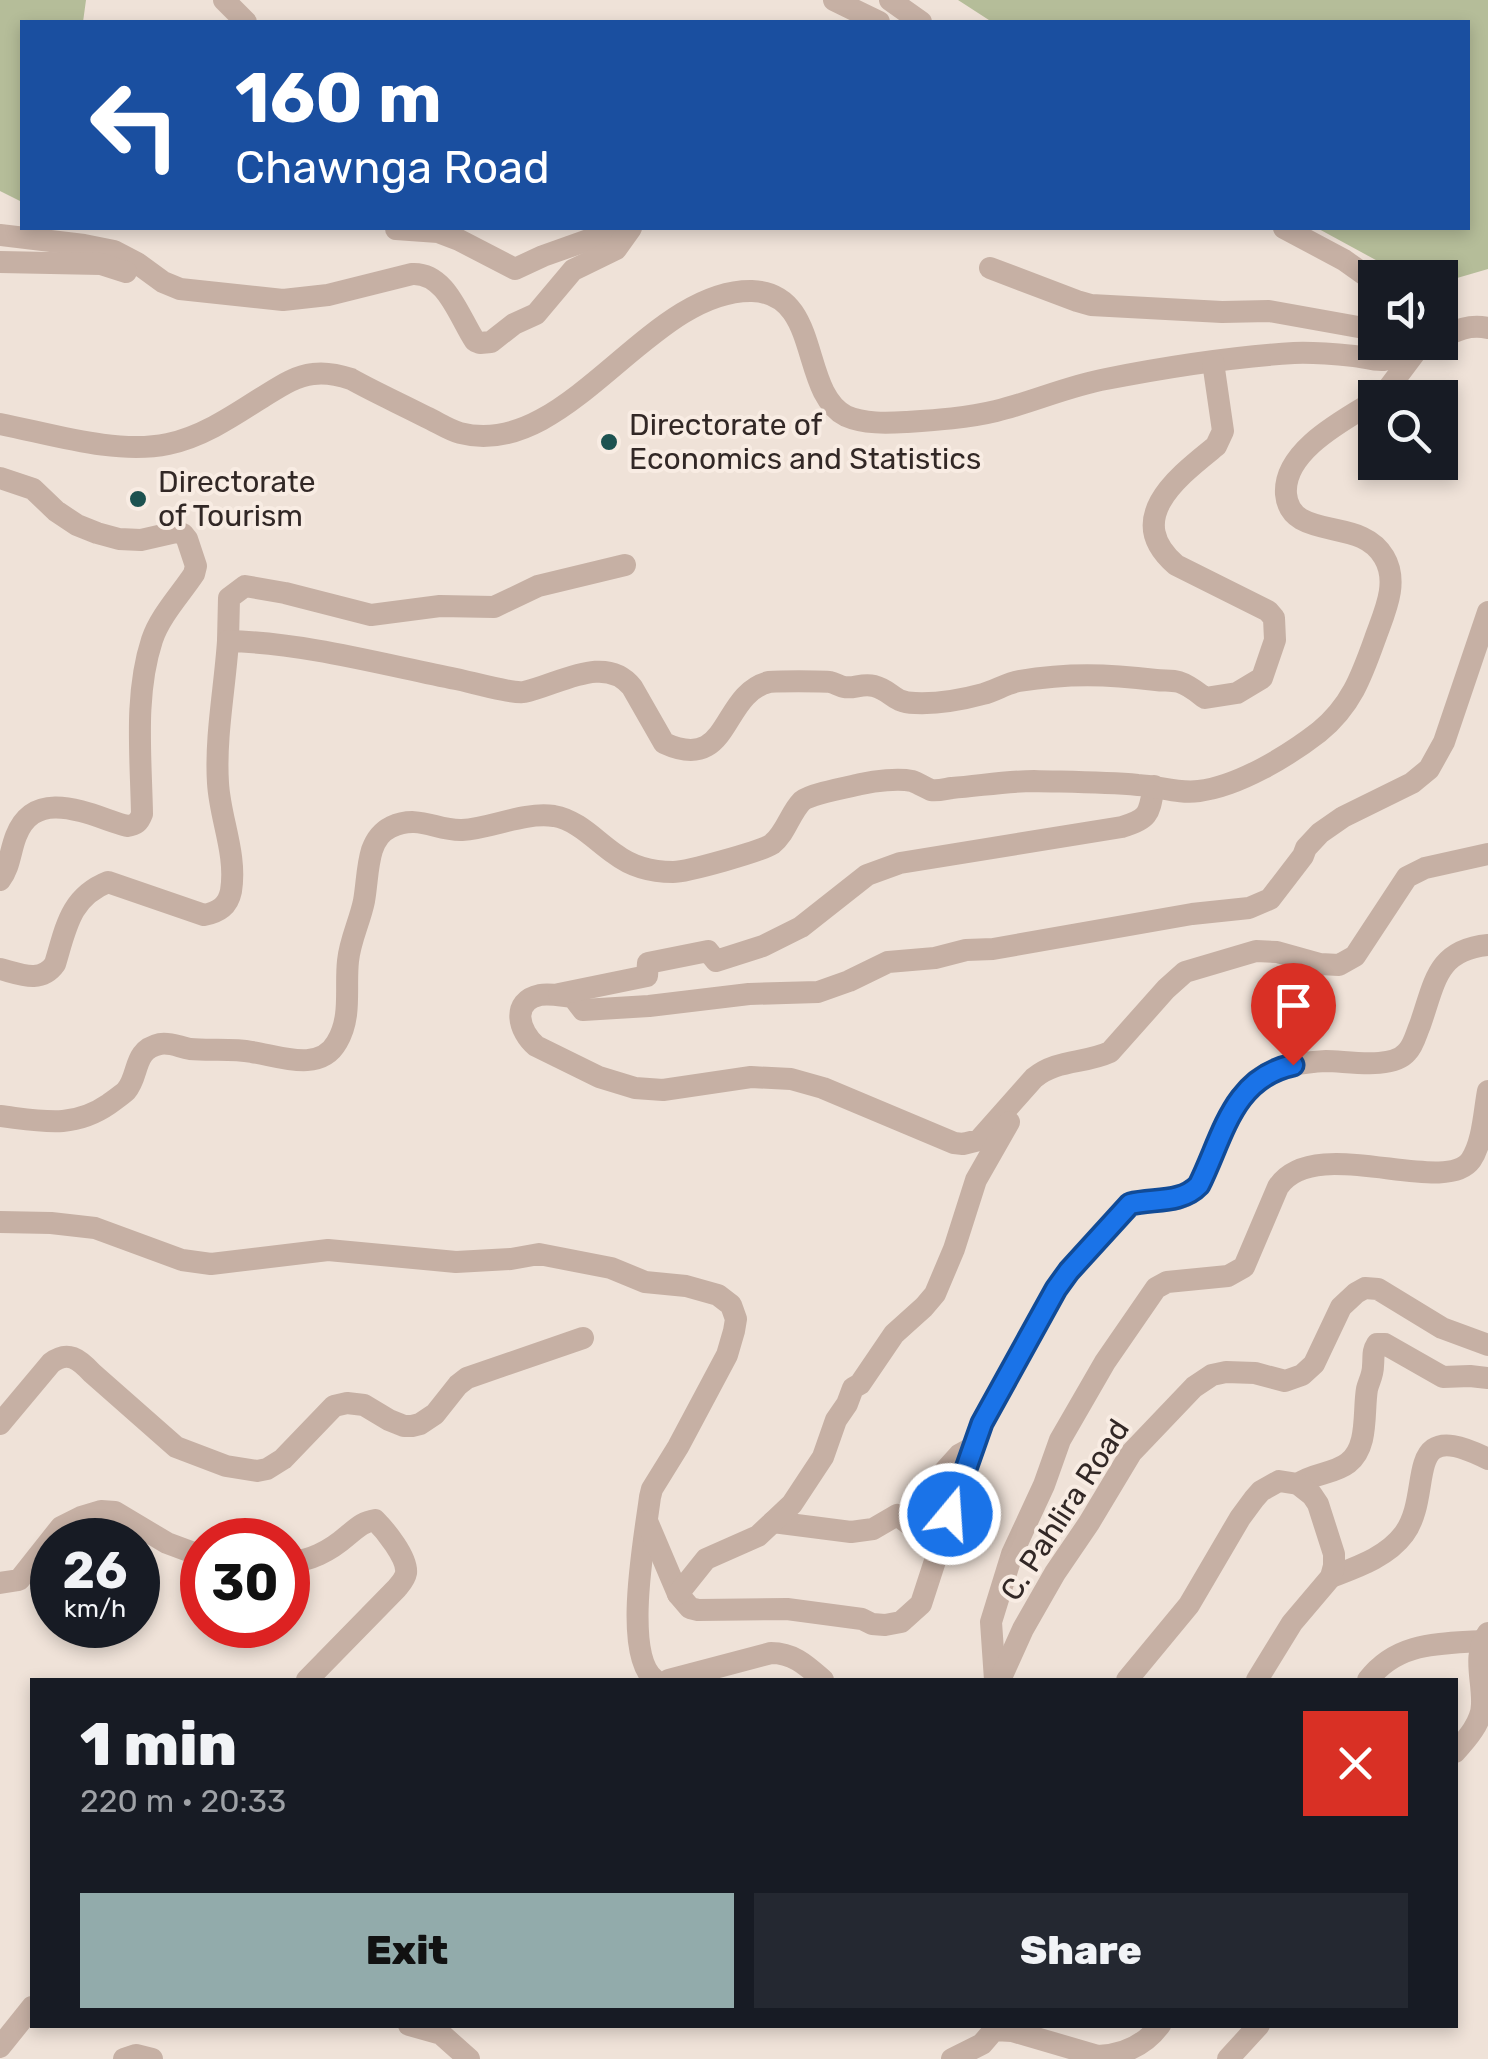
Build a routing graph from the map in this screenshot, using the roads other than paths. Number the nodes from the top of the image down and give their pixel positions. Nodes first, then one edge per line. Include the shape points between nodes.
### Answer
1 (224, 0) edge
2 (834, 0) edge
3 (890, 0) edge
4 (244, 20) edge
5 (875, 20) edge
6 (918, 20) edge
7 (410, 230) edge
8 (608, 230) edge
9 (630, 230) edge
10 (1288, 230) edge
11 (0, 235) edge
12 (0, 262) edge
13 (990, 268) dead end
14 (1358, 270) edge
15 (163, 282) junction
16 (1358, 327) edge
17 (1488, 328) edge
18 (1458, 330) edge
19 (1358, 357) edge
20 (1416, 360) edge
21 (1213, 362) junction
22 (1396, 380) edge
23 (1358, 412) edge
24 (0, 424) edge
25 (0, 478) edge
26 (625, 565) dead end
27 (1488, 612) edge
28 (228, 642) junction
29 (1154, 786) junction
30 (1488, 854) edge
31 (0, 880) edge
32 (1488, 945) edge
33 (0, 969) edge
34 (554, 996) junction
35 (1026, 1087) junction
36 (1488, 1091) edge
37 (0, 1116) edge
38 (0, 1222) edge
39 (583, 1338) dead end
40 (1488, 1345) edge
41 (1488, 1378) edge
42 (0, 1424) edge
43 (973, 1447) junction
44 (1488, 1459) edge
45 (1298, 1484) junction
46 (647, 1521) junction
47 (772, 1522) junction
48 (180, 1548) edge
49 (310, 1558) edge
50 (1331, 1577) junction
51 (0, 1583) edge
52 (678, 1594) junction
53 (1485, 1637) edge
54 (309, 1678) edge
55 (653, 1678) edge
56 (677, 1678) edge
57 (821, 1678) edge
58 (997, 1678) edge
59 (998, 1678) edge
60 (1129, 1678) edge
61 (1258, 1678) edge
62 (1370, 1678) edge
63 (1458, 1748) edge
64 (30, 2010) edge
65 (420, 2028) edge
66 (1157, 2028) edge
67 (1256, 2028) edge
68 (0, 2047) edge
69 (124, 2059) edge
70 (152, 2059) edge
71 (469, 2059) edge
72 (952, 2059) edge
73 (1228, 2059) edge

1 - 4 street
2 - 5 street
3 - 6 street
7 - 8 street via 438,232 515,269
9 - 15 street via 616,249 573,270 536,314 486,344 475,341 437,281 418,274 298,300
10 - 14 street
11 - 15 street via 114,251
12 - 15 street via 101,264
13 - 16 street via 1092,304 1270,311
17 - 18 street
19 - 21 street via 1294,353
20 - 22 street
21 - 24 street via 1104,379 944,420 865,422 832,406 787,305 752,291 706,300 554,412 508,433 460,433 333,374 291,380 213,428 170,443 120,446
21 - 28 street via 1220,440 1172,483 1158,504 1154,527 1176,565 1274,618 1275,640 1262,678 1236,693 1205,698 1178,681 1097,674 1016,682 955,701 920,703 898,702 870,685 774,680 742,698 713,743 682,750 664,743 632,687 610,672 523,692 271,642
23 - 29 street via 1313,442 1286,480 1295,515 1364,538 1386,560 1386,608 1346,707 1290,753 1217,788 1178,792
25 - 31 street via 33,489 56,511 97,533 141,540 183,534 196,566 152,639 141,710 139,821 126,826 75,809 31,814
26 - 28 street via 538,586 494,607 371,615 245,586 229,598
27 - 34 street via 1429,769 1320,833 1276,892 1256,906 898,960 818,992 582,1010 572,997
28 - 33 street via 217,780 232,858 226,904 204,915 108,882 73,910 50,972 30,976
29 - 34 street via 1150,812 1140,822 900,862 868,875 801,927 763,946 716,961 708,951 648,962 647,976
29 - 37 street via 1029,781 931,790 911,781 866,782 802,802 772,844 683,872 632,864 554,816 457,831 402,823 379,835 372,848 347,965 348,1003 339,1040 327,1055 300,1060 164,1042 137,1060 125,1093 96,1113 50,1122
30 - 35 street via 1407,877 1348,962 1320,964 1256,951 1195,968 1176,979 1110,1052 1051,1067
32 - 43 street via 1444,962 1401,1058 1309,1062 1269,1072 1237,1103 1191,1193 1124,1208 1056,1289
34 - 35 street via 526,1003 520,1022 528,1039 599,1077 636,1088 792,1079 962,1144 988,1133
35 - 47 street via 976,1180 935,1294 852,1388 818,1466
36 - 58 street via 1477,1146 1460,1170 1363,1164 1298,1170 1283,1178 1244,1267 1228,1276 1156,1288 1060,1440 1019,1537 991,1622
38 - 46 street via 95,1228 212,1264 328,1250 456,1262 539,1254 718,1295 734,1311 734,1331 652,1489
39 - 42 street via 467,1378 420,1424 404,1426 356,1403 340,1403 283,1459 257,1471 176,1447 72,1356 51,1363
40 - 59 street, C. Pahlira Road via 1442,1328 1372,1288 1341,1306 1314,1364 1302,1375 1285,1381 1226,1372 1202,1379 1131,1453
41 - 45 street via 1443,1377 1377,1344 1358,1451 1349,1463
43 - 47 street via 923,1495 910,1524 897,1515 873,1529 850,1532
43 - 52 street via 921,1604 901,1622 878,1625 774,1608 698,1610
44 - 50 street via 1452,1444 1436,1448 1425,1460 1406,1532 1372,1560
45 - 50 street via 1318,1504 1334,1554
45 - 60 street via 1279,1481 1254,1499 1189,1605
46 - 52 street
46 - 55 street via 637,1614 640,1653
47 - 52 street via 758,1536 706,1560
48 - 51 street via 101,1511 61,1527 19,1580
49 - 54 street via 375,1520 406,1569 397,1588
50 - 61 street
53 - 62 street via 1416,1648 1380,1664
53 - 63 street via 1482,1705
56 - 57 street via 782,1653
64 - 68 street
65 - 71 street via 441,2034
66 - 72 street via 1138,2045 1098,2056 994,2030
67 - 73 street
69 - 70 street

